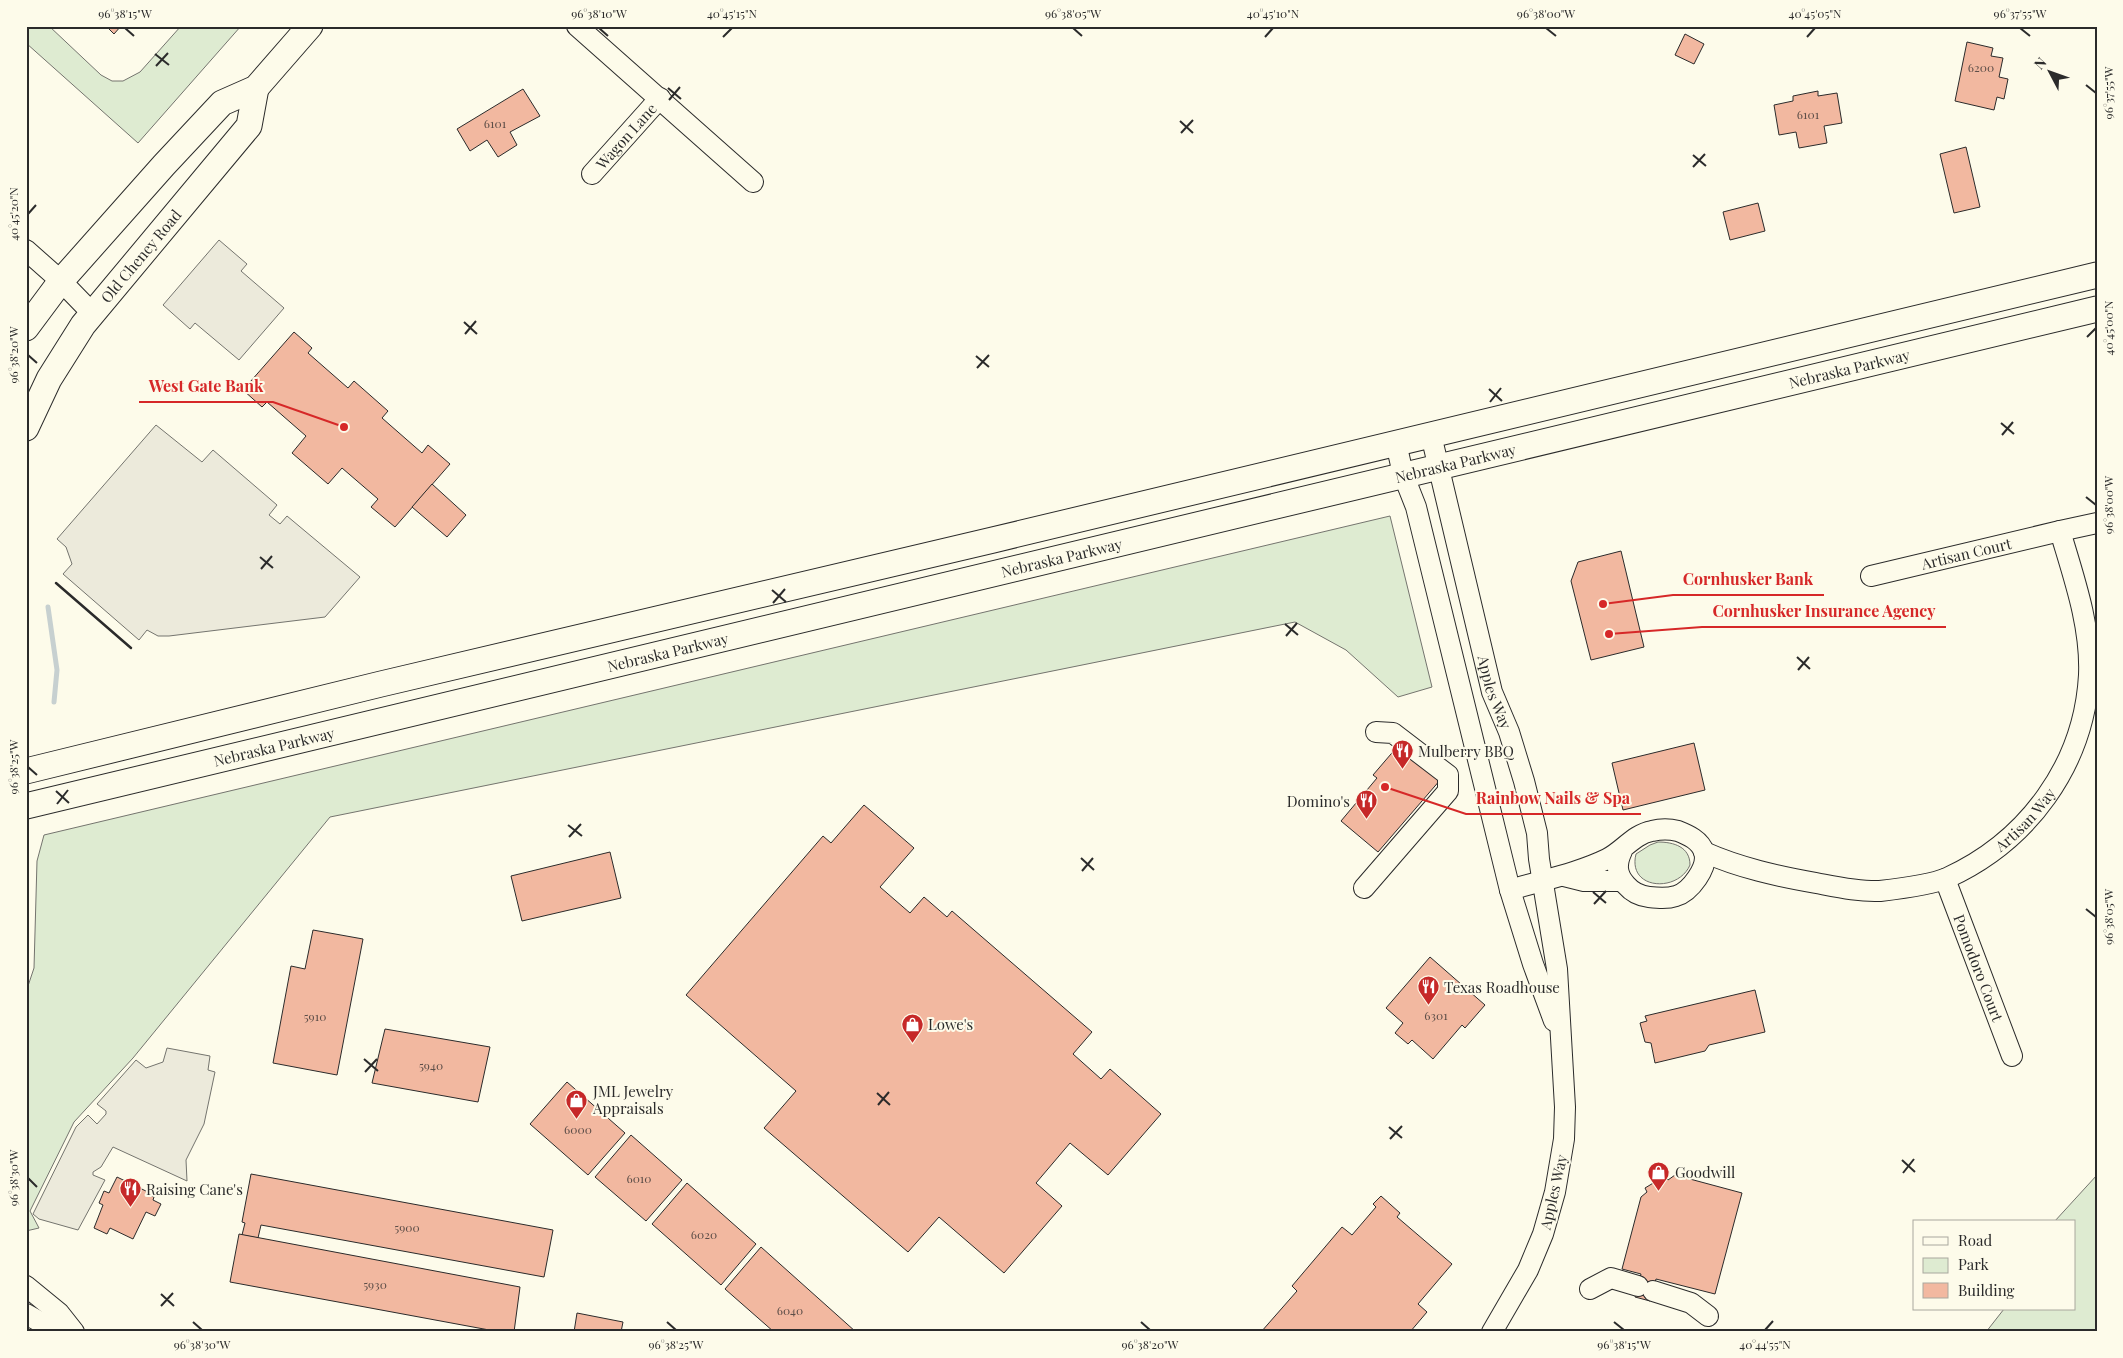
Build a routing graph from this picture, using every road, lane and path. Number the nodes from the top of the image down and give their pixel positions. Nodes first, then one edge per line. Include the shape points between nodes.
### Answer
1 (310, 26) edge
2 (577, 26) edge
3 (256, 88) junction
4 (660, 98) junction
5 (592, 174) dead end
6 (753, 182) dead end
7 (26, 250) edge
8 (2097, 275) edge
9 (61, 281) junction
10 (2097, 309) edge
11 (92, 313) junction
12 (26, 328) edge
13 (26, 428) edge
14 (1431, 435) junction
15 (1396, 443) junction
16 (1439, 466) junction
17 (1403, 474) junction
18 (2097, 523) edge
19 (2060, 531) junction
20 (1871, 576) dead end
21 (1376, 732) dead end
22 (26, 772) edge
23 (26, 806) edge
24 (1622, 851) junction
25 (1704, 852) junction
26 (1564, 876) junction
27 (1945, 879) junction
28 (1542, 880) junction
29 (1622, 881) junction
30 (1364, 888) dead end
31 (1510, 890) junction
32 (1561, 1039) junction
33 (2012, 1056) dead end
34 (26, 1286) edge
35 (1590, 1289) dead end
36 (26, 1314) edge
37 (1708, 1316) dead end
38 (73, 1331) edge
39 (1492, 1332) edge

1 - 3 main road
2 - 4 street
3 - 9 main road via 222,103
3 - 11 main road, Old Cheney Road via 249,126
4 - 5 street, Wagon Lane
4 - 6 street
7 - 9 street
8 - 14 main road, Nebraska Parkway
9 - 11 street
9 - 12 main road
10 - 16 main road, Nebraska Parkway
11 - 13 main road, Old Cheney Road via 56,366
14 - 15 main road, Nebraska Parkway
14 - 16 street, Apples Way
15 - 17 street, Apples Way
15 - 22 main road, Nebraska Parkway via 390,682
16 - 17 main road, Nebraska Parkway
16 - 28 street, Apples Way via 1492,692 1508,732 1535,825
17 - 23 main road, Nebraska Parkway
17 - 31 street, Apples Way via 1416,507
18 - 19 street
19 - 20 street, Artisan Court
19 - 27 street, Artisan Way via 2084,620 2089,654 2086,704 2080,730 2062,774 2031,818 1987,855
21 - 30 street via 1393,733 1448,775 1448,791
24 - 25 street via 1640,835 1663,829 1686,834 1697,841
24 - 26 street
24 - 29 street via 1617,870
25 - 27 street, Artisan Way via 1756,871 1878,891
25 - 29 street via 1698,878 1685,892 1676,896 1645,896 1628,888
26 - 28 street
26 - 29 street via 1584,881
27 - 33 street, Pomodoro Court
28 - 31 street
28 - 32 street, Apples Way via 1557,969
31 - 32 street, Apples Way
32 - 39 street, Apples Way via 1564,1138 1555,1192 1528,1270
34 - 38 street via 59,1314
35 - 37 street via 1611,1278 1692,1303
36 - 38 street via 51,1328

